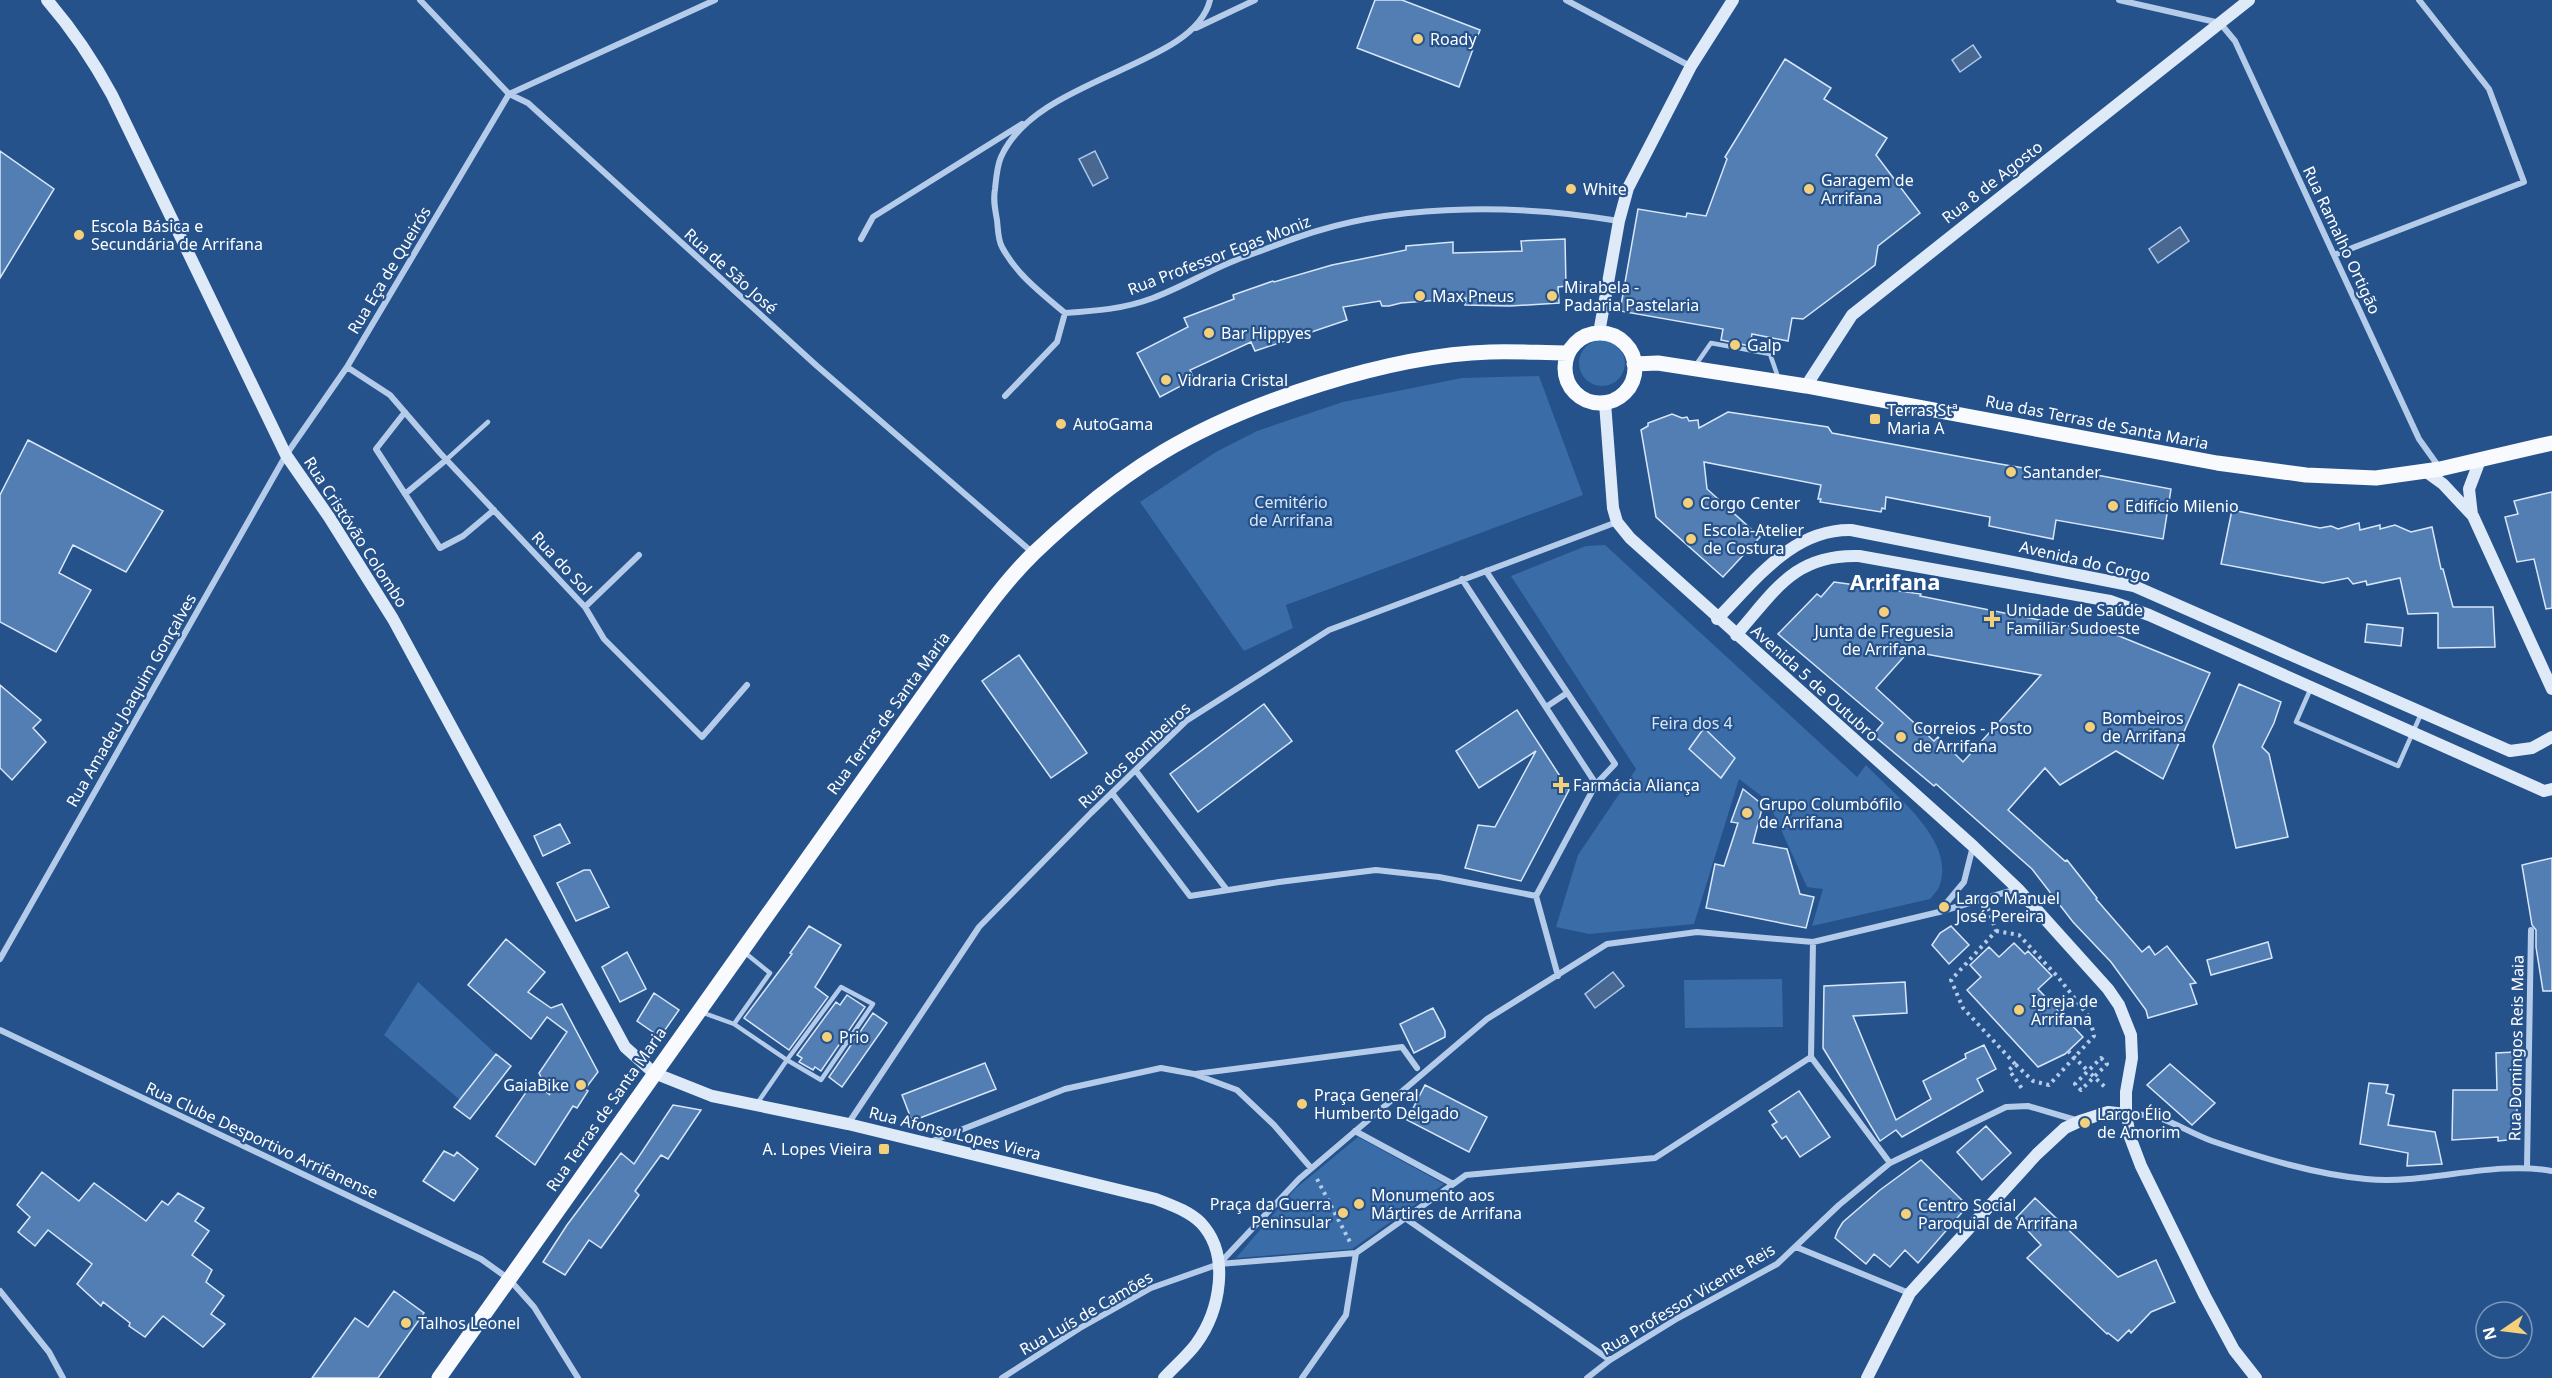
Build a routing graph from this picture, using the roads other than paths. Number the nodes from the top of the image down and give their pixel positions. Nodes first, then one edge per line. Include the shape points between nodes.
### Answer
1 (47, 0) edge
2 (420, 0) edge
3 (715, 0) edge
4 (1210, 0) edge
5 (1255, 0) edge
6 (1566, 0) edge
7 (1733, 0) edge
8 (2119, 0) edge
9 (2249, 0) edge
10 (2419, 0) edge
11 (2220, 23) junction
12 (1196, 28) junction
13 (1691, 66) junction
14 (509, 94) junction
15 (1026, 122) junction
16 (1618, 221) junction
17 (861, 239) dead end
18 (2334, 255) junction
19 (1065, 313) junction
20 (1599, 333) junction
21 (1568, 353) junction
22 (1635, 364) junction
23 (347, 368) junction
24 (1693, 368) junction
25 (1780, 382) junction
26 (1806, 386) junction
27 (1005, 396) dead end
28 (1605, 403) junction
29 (405, 412) junction
30 (488, 422) dead end
31 (2552, 443) edge
32 (286, 455) junction
33 (446, 460) junction
34 (2480, 460) junction
35 (2440, 469) junction
36 (2425, 471) junction
37 (405, 494) junction
38 (494, 510) junction
39 (2472, 516) junction
40 (1617, 522) junction
41 (1033, 554) junction
42 (639, 555) dead end
43 (1486, 571) junction
44 (1462, 579) junction
45 (585, 608) junction
46 (1717, 619) junction
47 (1736, 635) junction
48 (747, 685) dead end
49 (2312, 687) junction
50 (2552, 689) edge
51 (1567, 693) junction
52 (1546, 707) junction
53 (2422, 712) junction
54 (2413, 732) junction
55 (2552, 736) edge
56 (1136, 771) junction
57 (1596, 784) junction
58 (2552, 789) edge
59 (1112, 793) junction
60 (1973, 846) junction
61 (2018, 889) junction
62 (1227, 890) junction
63 (1536, 896) junction
64 (1939, 912) junction
65 (2532, 930) dead end
66 (1813, 942) junction
67 (741, 950) junction
68 (0, 959) edge
69 (1558, 976) junction
70 (698, 1011) junction
71 (734, 1024) junction
72 (0, 1030) edge
73 (1811, 1057) junction
74 (787, 1060) junction
75 (1417, 1068) dead end
76 (654, 1073) junction
77 (1194, 1074) junction
78 (756, 1105) junction
79 (2126, 1114) junction
80 (2080, 1121) junction
81 (848, 1125) junction
82 (1355, 1131) junction
83 (927, 1143) junction
84 (1890, 1163) junction
85 (2527, 1167) junction
86 (1311, 1168) junction
87 (2552, 1171) edge
88 (1453, 1184) junction
89 (1405, 1218) junction
90 (1796, 1247) junction
91 (1356, 1253) junction
92 (1219, 1264) junction
93 (508, 1279) junction
94 (0, 1291) edge
95 (1910, 1293) junction
96 (1610, 1360) junction
97 (63, 1378) edge
98 (439, 1378) edge
99 (578, 1378) edge
100 (1002, 1378) edge
101 (1164, 1378) edge
102 (1302, 1378) edge
103 (1587, 1378) edge
104 (1867, 1378) edge
105 (2256, 1378) edge

1 - 32 street, Rua Cristóvão Colombo via 74,31 112,95
2 - 14 street, Rua de São José
3 - 14 street
4 - 12 street
5 - 12 street
6 - 13 street
7 - 13 street
8 - 11 street
9 - 11 street, Rua 8 de Agosto
10 - 18 street via 2489,89 2524,182
11 - 18 street, Rua Ramalho Ortigão via 2235,41
11 - 26 street, Rua 8 de Agosto via 1852,315
12 - 15 street via 1171,45 1053,102
13 - 16 street via 1628,188
14 - 23 street, Rua Eça de Queirós
14 - 41 street, Rua de São José via 528,103
15 - 17 street via 873,217
15 - 19 street via 1000,158 993,198 1001,245 1026,281
16 - 19 street, Rua Professor Egas Moniz via 1578,213 1456,210 1382,217 1318,231 1237,259 1153,298 1112,310
16 - 20 street
18 - 35 street, Rua Ramalho Ortigão via 2419,439
19 - 27 street via 1057,342
20 - 21 main road via 1581,338
20 - 22 main road via 1609,334 1626,345
21 - 28 main road via 1565,374 1575,393 1595,403
21 - 41 main road, Rua Terras de Santa Maria via 1489,352 1440,357 1390,366 1274,400 1163,452 1102,492
22 - 24 main road, Rua das Terras de Santa Maria
22 - 28 main road via 1630,384 1616,399
23 - 29 street, Rua do Sol via 390,395
23 - 32 street, Rua Eça de Queirós
24 - 25 main road, Rua das Terras de Santa Maria
24 - 25 lane via 1712,343 1770,354
25 - 26 main road, Rua das Terras de Santa Maria
26 - 36 main road, Rua das Terras de Santa Maria via 2217,463 2306,475 2376,478
28 - 40 street
29 - 33 street, Rua do Sol
29 - 37 street via 376,449
30 - 33 lane
31 - 34 main road, Rua das Terras de Santa Maria
32 - 68 street, Rua Amadeu Joaquim Gonçalves
32 - 76 street, Rua Cristóvão Colombo via 393,619 625,1047
33 - 37 street
33 - 38 street, Rua do Sol
34 - 35 main road, Rua das Terras de Santa Maria
34 - 39 street via 2469,489
35 - 36 main road, Rua das Terras de Santa Maria
36 - 39 street via 2443,484
37 - 38 street via 440,548 463,536
38 - 45 street, Rua do Sol
39 - 50 street
40 - 43 street, Rua dos Bombeiros
40 - 46 street, Avenida 5 de Outubro
41 - 67 main road, Rua Terras de Santa Maria via 949,659
42 - 45 street
43 - 44 street, Rua dos Bombeiros
43 - 51 street
44 - 52 street
44 - 56 street, Rua dos Bombeiros via 1329,630 1186,721
45 - 48 street, Rua do Sol via 604,639 702,737
46 - 47 street, Avenida 5 de Outubro
46 - 53 street, Avenida do Corgo via 1799,542 1835,530 1851,530 2134,586
47 - 49 street, Avenida do Corgo via 1797,570 1824,558 1859,556 2119,604
47 - 60 street, Avenida 5 de Outubro
49 - 54 street, Avenida do Corgo
49 - 54 lane via 2296,722 2398,766
51 - 52 street
51 - 57 street via 1615,764
52 - 57 street
53 - 54 lane
53 - 55 street, Avenida do Corgo via 2510,751 2532,748
54 - 58 street, Avenida do Corgo via 2544,790
56 - 59 street, Rua dos Bombeiros
56 - 62 street
57 - 63 street
59 - 62 street via 1190,896
59 - 81 street, Rua dos Bombeiros via 979,927
60 - 61 street, Avenida 5 de Outubro
60 - 64 street via 1964,882
61 - 64 street
61 - 79 street, Avenida 5 de Outubro via 2108,989 2126,1019 2132,1058
62 - 63 street via 1376,870 1439,877
63 - 69 street
64 - 66 street
65 - 85 street, Rua Domingos Reis Maia
66 - 69 street via 1697,932 1607,944
66 - 73 street
67 - 70 main road, Rua Terras de Santa Maria
67 - 71 lane via 770,973
69 - 82 street via 1487,1019
70 - 71 lane
70 - 76 main road, Rua Terras de Santa Maria
71 - 74 lane
72 - 93 street, Rua Clube Desportivo Arrifanense via 481,1259
73 - 84 street
73 - 88 street via 1655,1158 1466,1175
74 - 74 lane via 841,987 873,1004 820,1080
74 - 78 lane
75 - 77 street via 1402,1047
76 - 78 street, Rua Afonso Lopes Viera via 712,1096
76 - 93 main road, Rua Terras de Santa Maria
77 - 83 street via 1161,1068 1065,1089
77 - 86 street via 1237,1090
78 - 81 street, Rua Afonso Lopes Viera
79 - 80 street via 2108,1112
79 - 85 street via 2153,1116 2267,1159 2367,1179 2414,1179
79 - 105 street, Avenida 5 de Outubro via 2140,1166 2229,1341
80 - 84 street, Rua Professor Vicente Reis via 2028,1106 2006,1107
80 - 95 street via 2065,1128 2037,1154
81 - 83 street, Rua Afonso Lopes Viera
82 - 86 street
82 - 88 street
83 - 92 street, Rua Afonso Lopes Viera via 1156,1199 1200,1222 1215,1242
84 - 90 street, Rua Professor Vicente Reis
85 - 87 street
86 - 92 street
88 - 89 street
89 - 91 street
89 - 96 street
90 - 95 street
90 - 96 street, Rua Professor Vicente Reis via 1777,1264
91 - 92 street
91 - 102 street via 1346,1315
92 - 100 street, Rua Luís de Camões via 1151,1288
92 - 101 street via 1216,1303 1208,1324 1196,1345
93 - 98 main road, Rua Terras de Santa Maria
93 - 99 street, Rua Clube Desportivo Arrifanense via 534,1307
94 - 97 street via 49,1352
95 - 104 street
96 - 103 street, Rua Professor Vicente Reis

